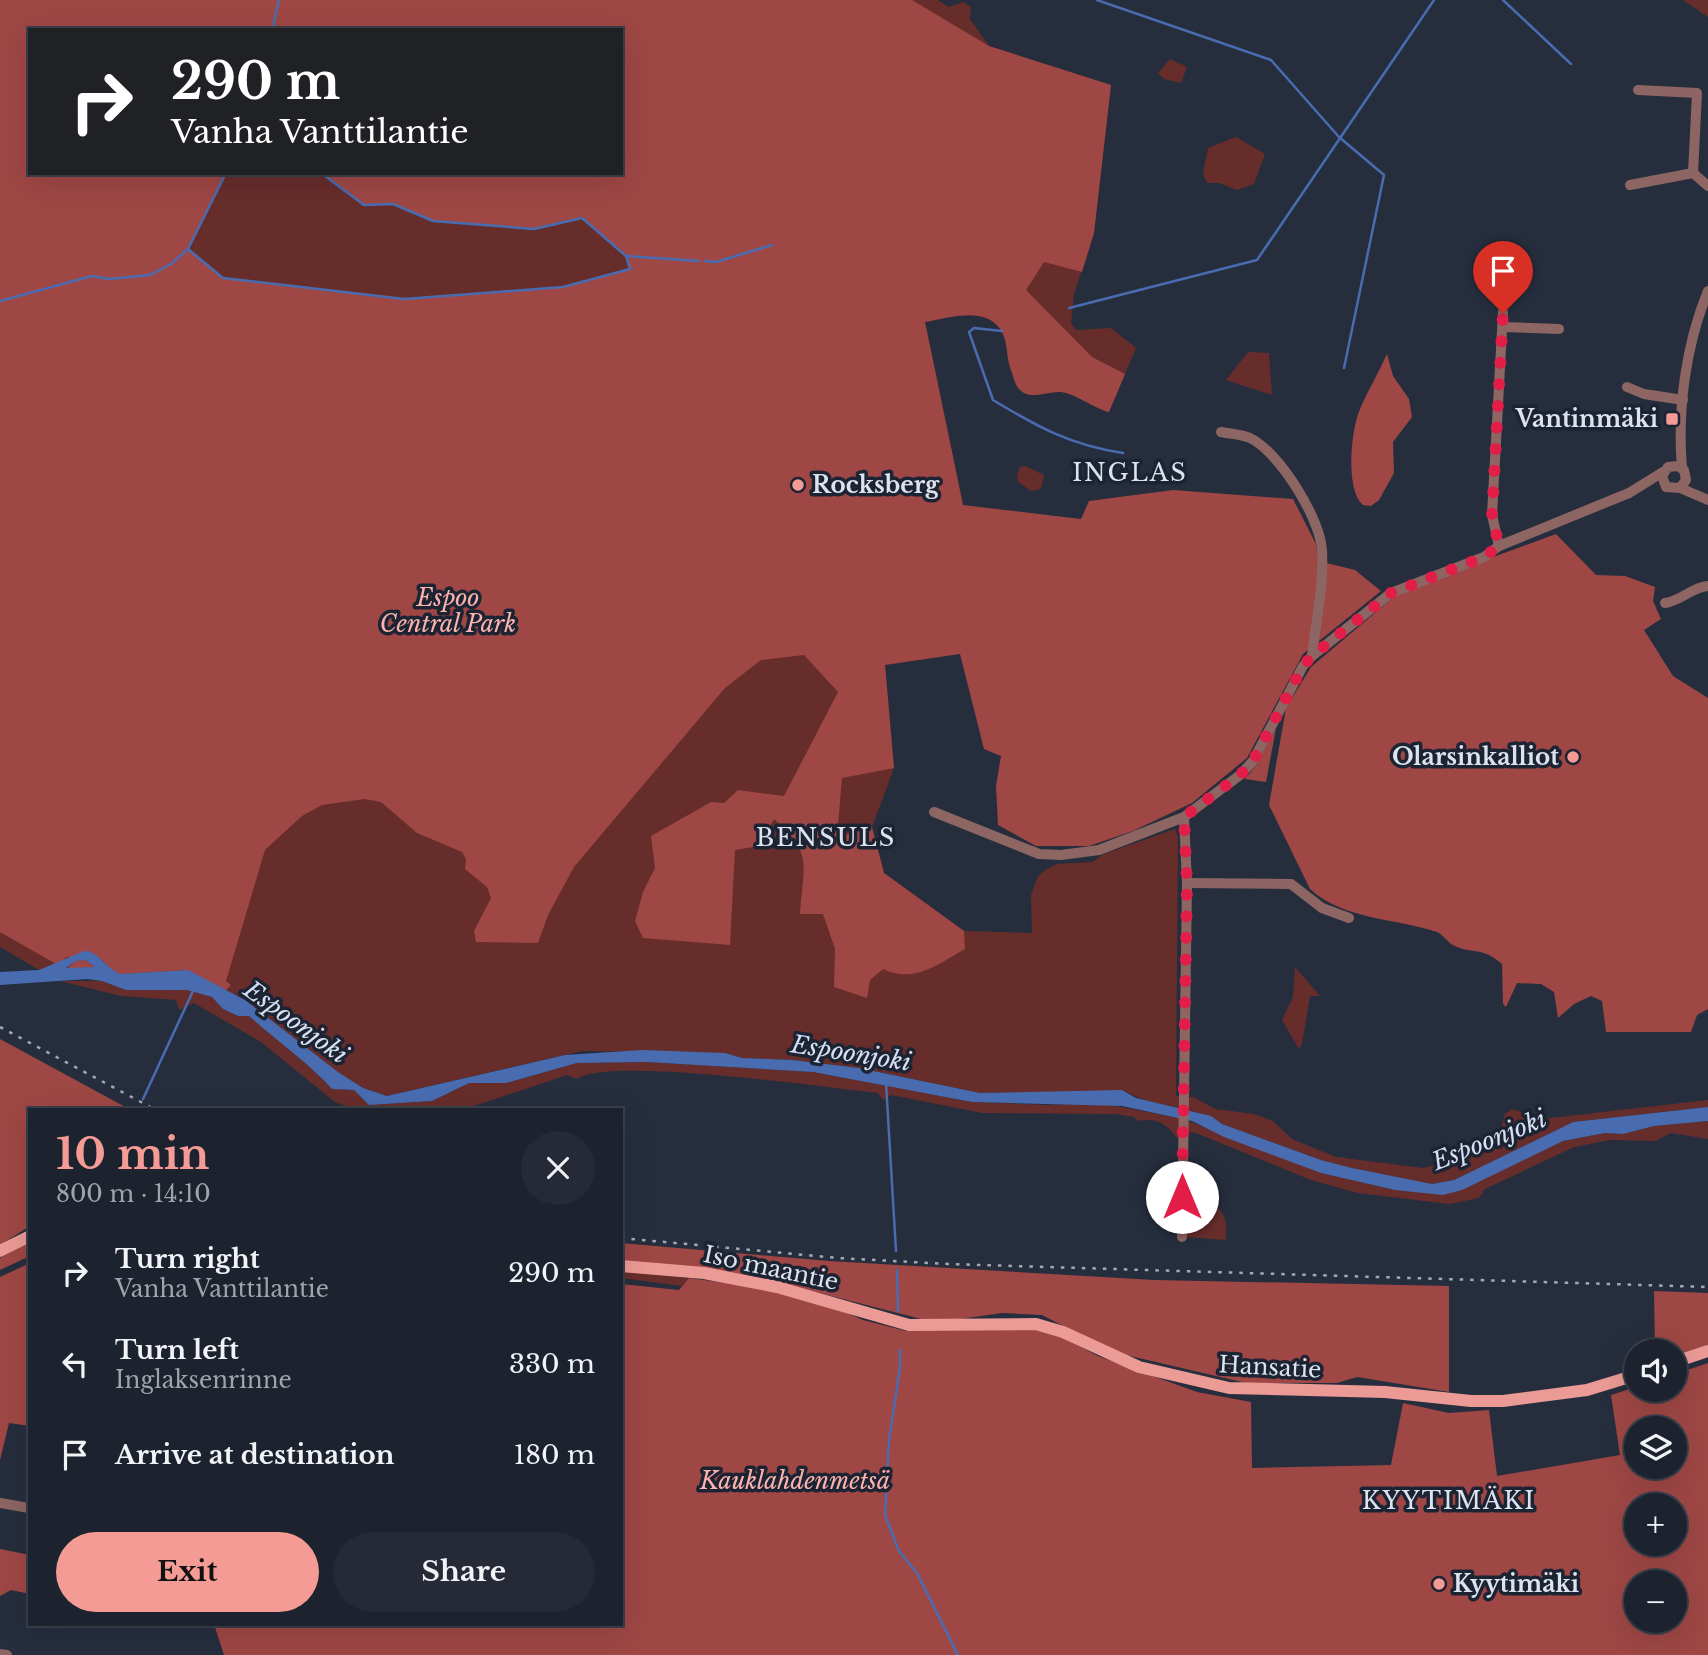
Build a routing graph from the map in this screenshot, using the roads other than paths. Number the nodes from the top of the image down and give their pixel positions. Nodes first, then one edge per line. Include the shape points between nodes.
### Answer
1 (1638, 90) dead end
2 (1693, 173) junction
3 (1630, 185) dead end
4 (1708, 186) edge
5 (1708, 291) edge
6 (1503, 313) dead end
7 (1503, 327) junction
8 (1559, 329) dead end
9 (1627, 387) dead end
10 (1683, 400) junction
11 (1220, 432) dead end
12 (1672, 469) junction
13 (1683, 484) junction
14 (1666, 488) junction
15 (1629, 493) junction
16 (1708, 499) edge
17 (1499, 546) junction
18 (1708, 586) edge
19 (1665, 603) dead end
20 (1312, 656) junction
21 (934, 811) dead end
22 (1184, 817) junction
23 (1187, 883) junction
24 (1349, 918) dead end
25 (28, 1237) edge
26 (1182, 1237) dead end
27 (0, 1251) edge
28 (623, 1266) edge
29 (909, 1325) joint
30 (1708, 1351) edge
31 (1687, 1358) edge
32 (1624, 1379) edge
33 (0, 1503) edge
34 (28, 1508) edge
35 (0, 1654) edge
36 (6, 1655) edge

1 - 2 street via 1697,93
2 - 3 street
2 - 4 street
5 - 10 street via 1697,318
6 - 7 street
7 - 8 street
7 - 17 street via 1492,515
9 - 10 street
10 - 12 street
11 - 20 street via 1249,437 1265,448 1282,466 1317,528 1322,572
12 - 13 street
12 - 14 street via 1662,480
12 - 15 street
13 - 14 street
13 - 16 street
14 - 15 street
15 - 17 street
17 - 20 street via 1484,557 1391,593
18 - 19 street
20 - 22 street via 1253,761
21 - 22 street via 1039,854 1061,855 1099,850
22 - 23 street
23 - 24 street via 1292,884 1322,908
23 - 26 street
25 - 27 main road
28 - 29 main road, Iso maantie via 765,1284
29 - 32 main road, Hansatie via 1036,1324 1139,1367 1258,1391 1385,1392 1503,1401 1587,1390
30 - 31 main road
33 - 34 street
35 - 36 street

